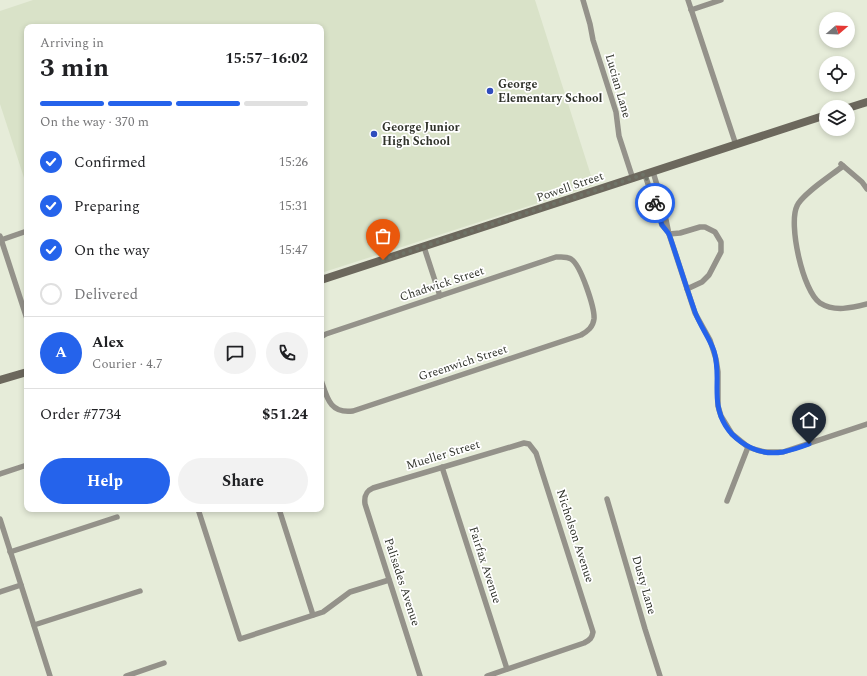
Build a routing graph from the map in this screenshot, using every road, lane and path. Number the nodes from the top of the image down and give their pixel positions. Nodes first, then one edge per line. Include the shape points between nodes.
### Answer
1 (583, 0) edge
2 (688, 0) edge
3 (721, 0) edge
4 (691, 10) junction
5 (867, 102) edge
6 (855, 106) edge
7 (819, 118) edge
8 (736, 145) junction
9 (649, 173) junction
10 (633, 179) junction
11 (865, 180) edge
12 (867, 189) edge
13 (24, 232) edge
14 (669, 234) junction
15 (1, 238) edge
16 (424, 247) junction
17 (324, 279) edge
18 (687, 289) junction
19 (440, 296) junction
20 (867, 304) edge
21 (24, 310) edge
22 (592, 326) joint
23 (324, 335) edge
24 (24, 373) edge
25 (0, 380) edge
26 (324, 390) edge
27 (867, 424) edge
28 (529, 444) joint
29 (748, 447) junction
30 (24, 466) edge
31 (442, 467) junction
32 (0, 474) edge
33 (366, 494) joint
34 (607, 499) dead end
35 (727, 500) dead end
36 (199, 512) edge
37 (280, 512) edge
38 (117, 517) dead end
39 (0, 519) edge
40 (10, 552) junction
41 (389, 580) junction
42 (21, 586) junction
43 (140, 591) dead end
44 (0, 592) edge
45 (313, 615) junction
46 (34, 625) junction
47 (164, 663) dead end
48 (507, 669) junction
49 (50, 676) edge
50 (126, 676) edge
51 (420, 676) edge
52 (487, 676) edge
53 (660, 676) edge

1 - 10 street, Lucian Lane
2 - 4 street
3 - 4 street
4 - 8 street
5 - 6 street
7 - 8 street, Powell Street
8 - 9 street, Powell Street
9 - 10 street, Powell Street
9 - 14 street via 662,201
10 - 16 street, Powell Street
11 - 12 street
11 - 20 street via 842,165 797,204 794,235 807,286 814,299 834,308 852,308
13 - 15 street
14 - 18 street
14 - 18 street via 705,227 715,232 721,242 721,252 709,275 702,282
15 - 21 street
16 - 17 street, Powell Street
16 - 19 street
18 - 29 street via 716,359 717,398 721,416 732,434
19 - 22 street, Chadwick Street via 556,257 564,257 577,264 580,271 593,309
19 - 23 street, Chadwick Street
22 - 26 street, Greenwich Street via 587,332 574,338 353,411 345,412 332,406
24 - 25 street
27 - 29 street via 783,452 765,452
28 - 31 street, Mueller Street via 518,444
28 - 48 street, Nicholson Avenue via 536,452 592,626 592,637 584,643
29 - 35 street
30 - 32 street
31 - 33 street, Mueller Street via 374,488
31 - 48 street, Fairfax Avenue
33 - 41 street, Palisades Avenue via 365,504
34 - 53 street, Dusty Lane
36 - 45 street via 240,639
37 - 45 street
38 - 40 street
39 - 40 street
40 - 42 street
41 - 45 street via 350,592 323,612
41 - 51 street, Palisades Avenue
42 - 44 street
42 - 46 street
43 - 46 street
46 - 49 street
47 - 50 street
48 - 52 street

